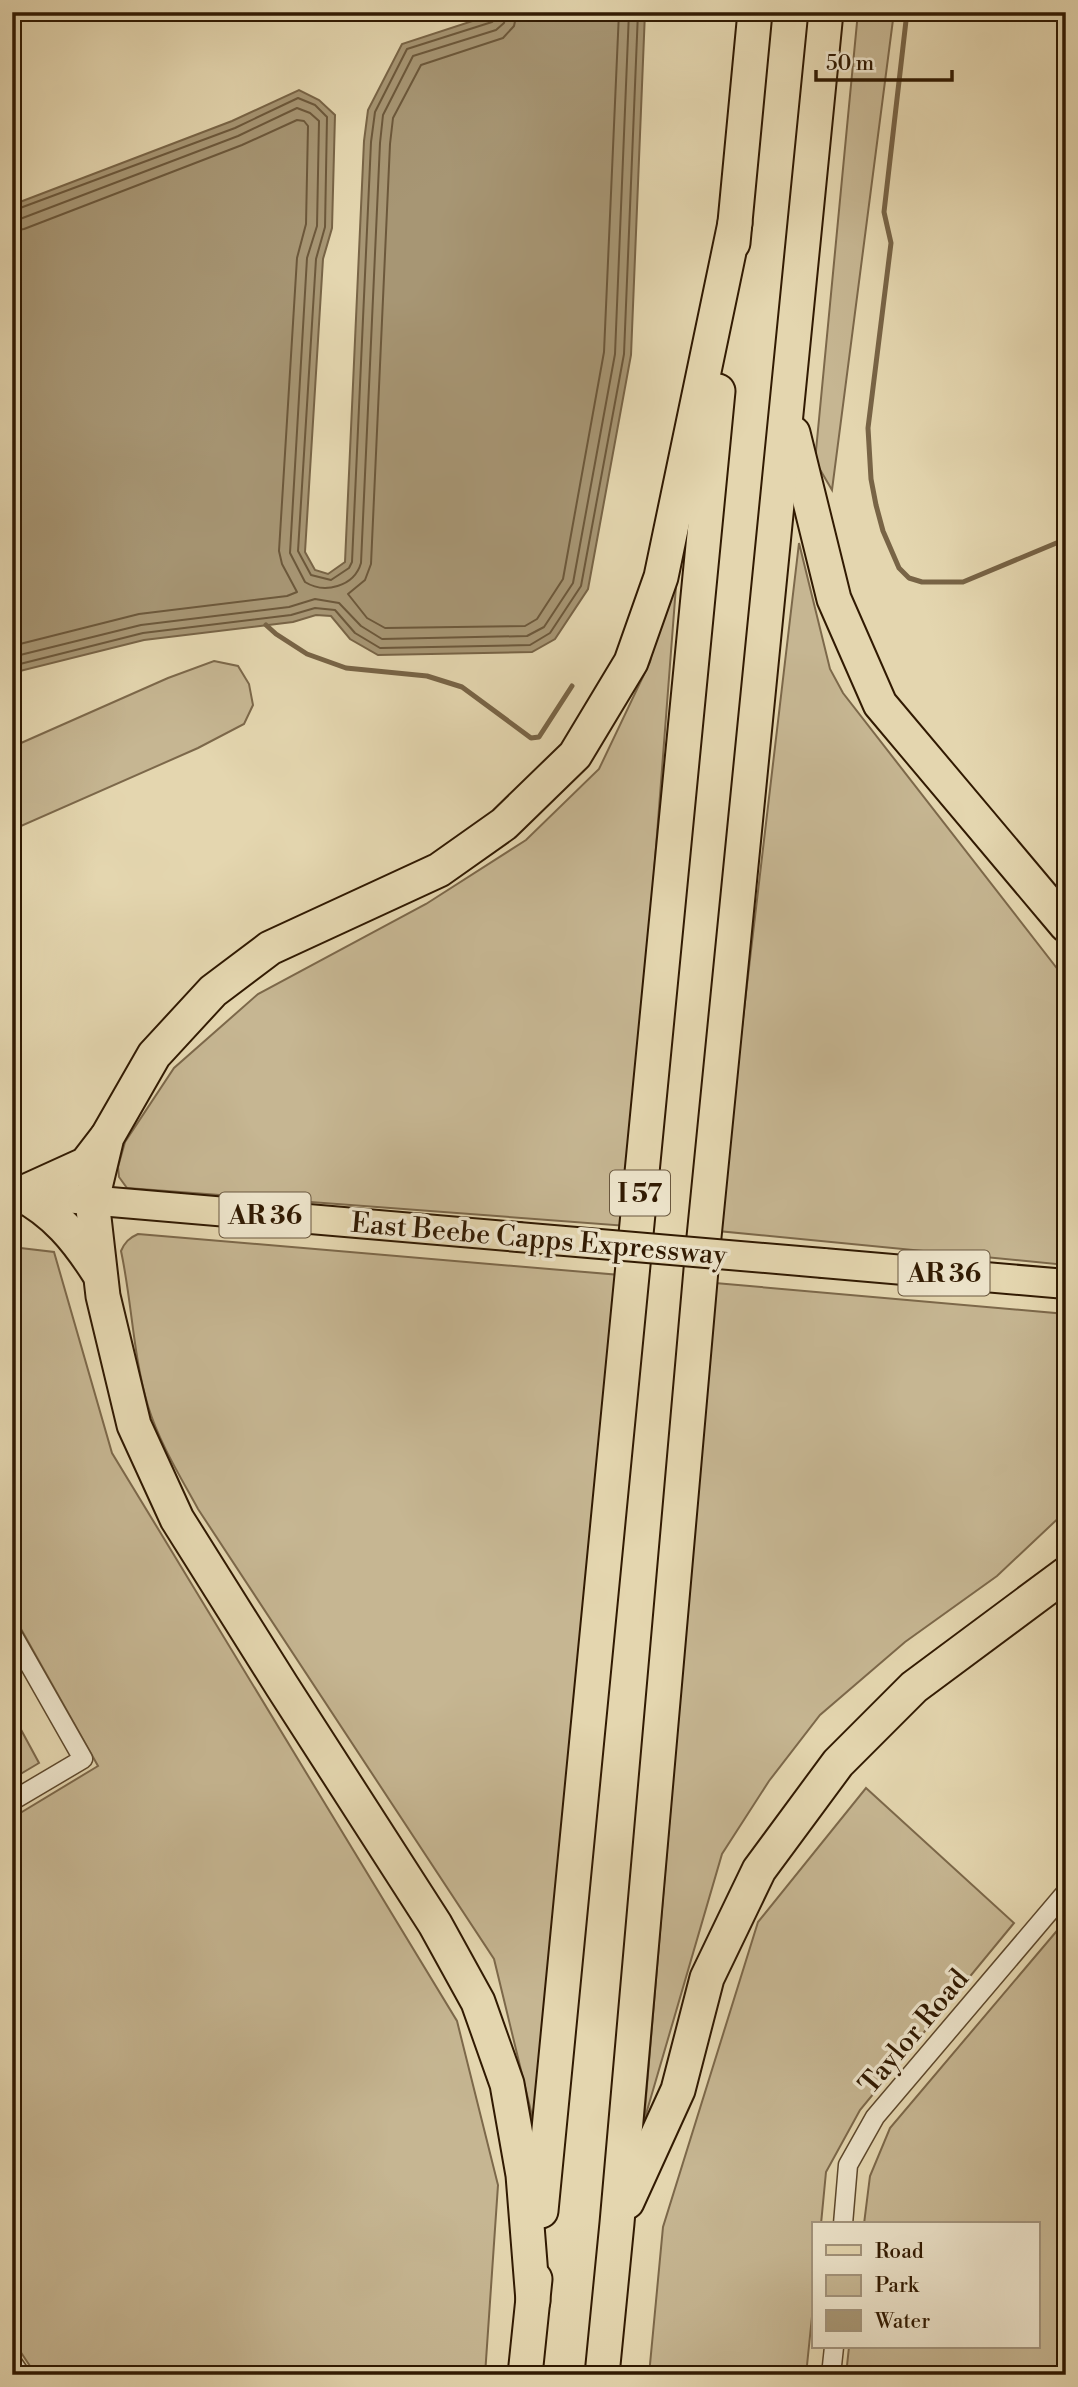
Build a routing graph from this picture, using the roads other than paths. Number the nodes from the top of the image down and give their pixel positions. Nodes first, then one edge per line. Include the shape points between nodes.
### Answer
1 (755, 12) edge
2 (826, 12) edge
3 (735, 223) junction
4 (787, 410) junction
5 (1066, 925) edge
6 (107, 1137) junction
7 (16, 1194) edge
8 (92, 1200) junction
9 (100, 1274) junction
10 (1066, 1284) edge
11 (1066, 1574) edge
12 (12, 1634) edge
13 (12, 1801) edge
14 (1066, 1892) edge
15 (843, 2222) edge
16 (617, 2223) junction
17 (533, 2301) junction
18 (834, 2348) edge
19 (12, 2362) edge
20 (21, 2375) edge
21 (525, 2375) edge
22 (602, 2375) edge
23 (831, 2375) edge

1 - 3 highway, I 57
2 - 4 highway, I 57
3 - 6 highway via 661,577 631,662 575,755 504,824 439,870 270,947 213,991 155,1055
3 - 17 highway, I 57
4 - 5 highway via 834,599 880,704
4 - 16 highway, I 57 via 703,1247
6 - 7 highway via 86,1164
6 - 8 highway
7 - 8 main road, East Beebe Capps Expressway / AR 36
7 - 9 highway via 42,1205 73,1236
8 - 9 highway
8 - 10 main road, East Beebe Capps Expressway / AR 36, bridge
9 - 17 highway via 134,1425 177,1519 435,1924 478,2002 507,2084 523,2175
11 - 16 highway via 914,1687 838,1763 759,1870 707,1978 678,2090
12 - 13 street via 83,1759
14 - 15 street, Taylor Road via 875,2117 848,2165
16 - 22 highway, I 57
17 - 21 highway, I 57
18 - 23 street
19 - 20 street

